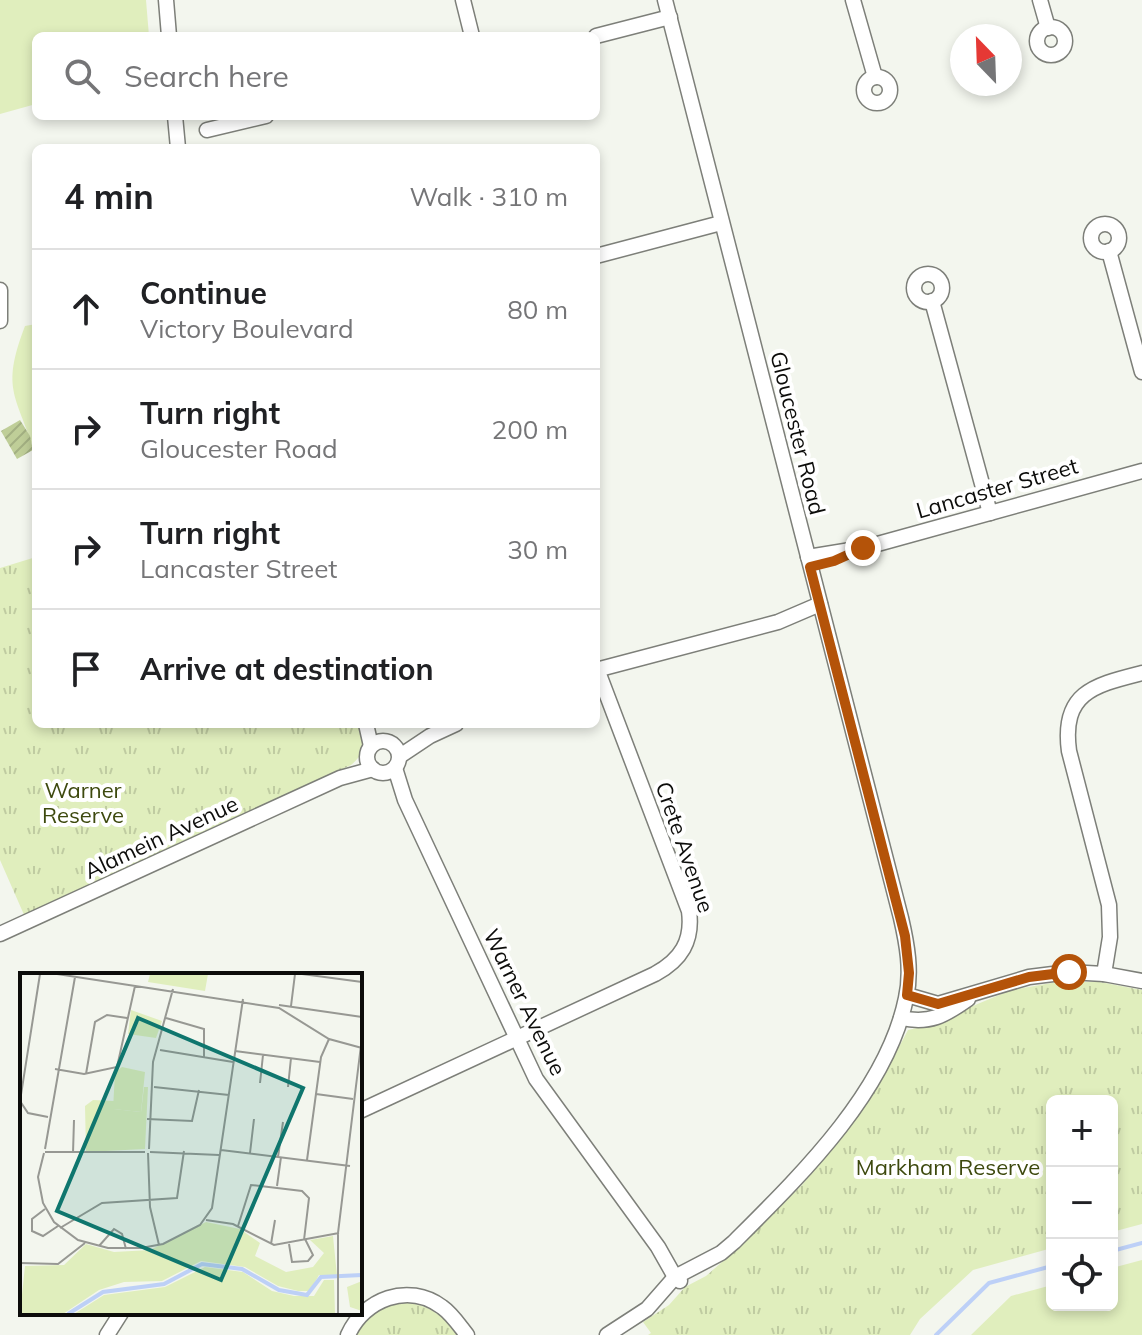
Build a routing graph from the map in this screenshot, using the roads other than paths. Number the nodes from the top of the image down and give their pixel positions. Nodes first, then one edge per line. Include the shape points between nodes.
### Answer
1 (166, 0) edge
2 (463, 0) edge
3 (665, 0) edge
4 (853, 0) edge
5 (1040, 0) edge
6 (670, 17) junction
7 (1048, 28) dead end
8 (169, 32) edge
9 (471, 32) edge
10 (600, 35) edge
11 (875, 77) dead end
12 (175, 120) edge
13 (249, 120) edge
14 (207, 130) dead end
15 (178, 144) edge
16 (721, 223) junction
17 (1109, 251) dead end
18 (600, 255) edge
19 (0, 290) edge
20 (932, 301) dead end
21 (0, 321) edge
22 (1142, 372) edge
23 (1142, 471) edge
24 (990, 513) junction
25 (809, 562) junction
26 (820, 604) junction
27 (824, 620) junction
28 (778, 622) junction
29 (600, 668) edge
30 (1142, 673) edge
31 (600, 679) edge
32 (368, 728) edge
33 (374, 728) edge
34 (447, 728) edge
35 (384, 757) junction
36 (0, 934) edge
37 (1104, 974) junction
38 (1142, 981) edge
39 (975, 994) junction
40 (907, 995) junction
41 (901, 1018) junction
42 (516, 1039) junction
43 (362, 1110) edge
44 (680, 1278) junction
45 (362, 1313) edge
46 (120, 1315) edge
47 (360, 1315) edge
48 (107, 1335) edge
49 (348, 1335) edge
50 (467, 1335) edge
51 (607, 1335) edge

1 - 8 street
2 - 9 street
3 - 6 street, Gloucester Road
4 - 11 street
5 - 7 street
6 - 10 street
6 - 16 street, Gloucester Road
12 - 15 street
13 - 14 street
16 - 18 street
16 - 25 street, Gloucester Road
17 - 22 street
19 - 21 street
20 - 24 street
23 - 24 street, Lancaster Street
24 - 25 street, Lancaster Street
25 - 26 street, Gloucester Road
26 - 27 street, Gloucester Road
26 - 28 street
27 - 28 street
27 - 40 street, Gloucester Road via 905,936
28 - 29 street
30 - 37 street via 1085,691 1067,730 1109,905
31 - 42 street, Crete Avenue via 686,903 690,932 669,967
32 - 35 street, Warner Avenue
33 - 35 street, Warner Avenue
34 - 35 street, Alamein Avenue
35 - 36 street, Alamein Avenue
35 - 42 street, Warner Avenue
37 - 38 street
37 - 39 street via 1029,977
39 - 40 street via 938,1004
39 - 41 street via 929,1020
40 - 41 street, Gloucester Road
41 - 44 street, Gloucester Road via 880,1064 809,1164 707,1270
42 - 43 street
42 - 44 street, Warner Avenue via 551,1102
44 - 51 street, Gloucester Road via 666,1301
45 - 50 street via 374,1303 409,1295 442,1307
46 - 48 street
47 - 49 street

